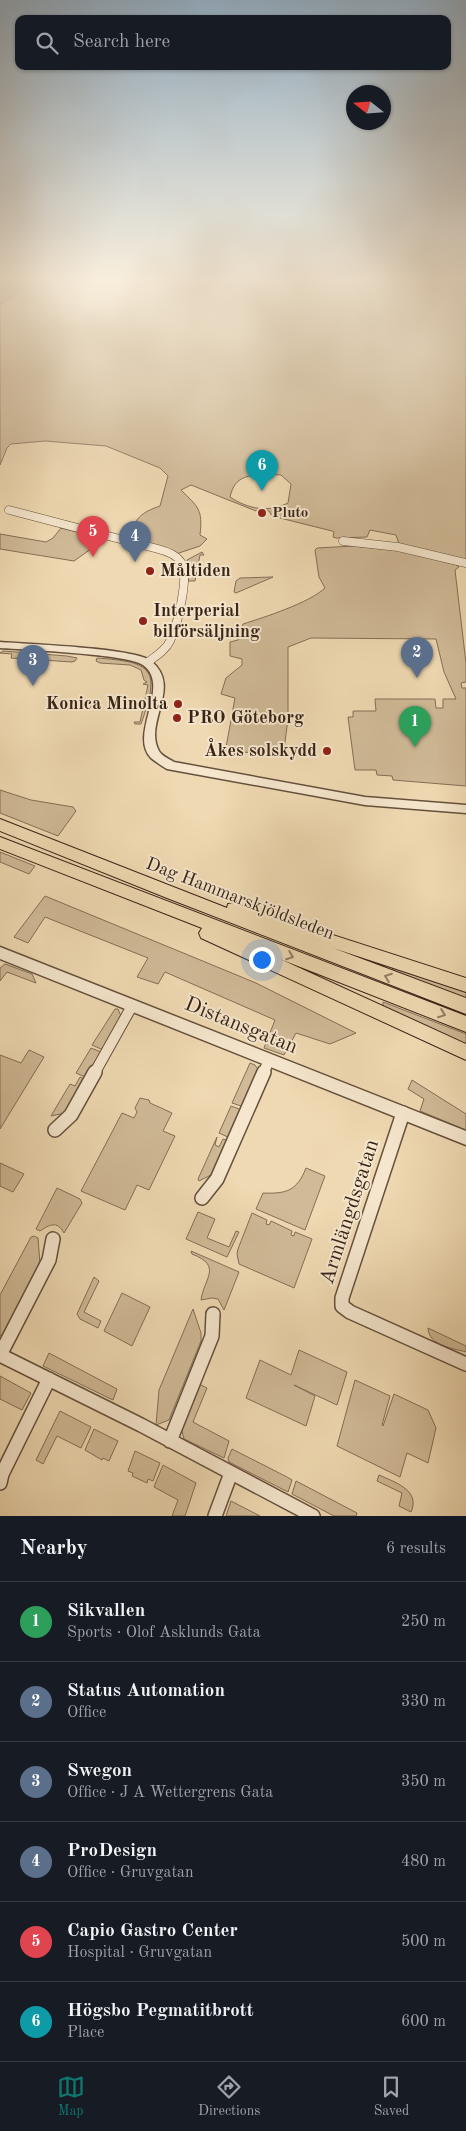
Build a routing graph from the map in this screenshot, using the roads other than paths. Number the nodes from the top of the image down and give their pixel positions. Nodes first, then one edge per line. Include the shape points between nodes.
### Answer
1 (8, 510) dead end
2 (343, 541) dead end
3 (466, 562) edge
4 (0, 646) edge
5 (148, 662) junction
6 (466, 809) edge
7 (0, 825) edge
8 (0, 843) edge
9 (67, 852) junction
10 (65, 869) junction
11 (0, 953) edge
12 (466, 984) edge
13 (132, 1006) junction
14 (466, 1006) edge
15 (466, 1024) edge
16 (466, 1052) edge
17 (269, 1060) junction
18 (403, 1113) junction
19 (55, 1130) dead end
20 (466, 1138) edge
21 (202, 1198) dead end
22 (53, 1239) dead end
23 (213, 1314) dead end
24 (0, 1355) edge
25 (466, 1364) edge
26 (48, 1379) junction
27 (170, 1441) junction
28 (230, 1473) junction
29 (0, 1482) edge
30 (215, 1516) edge
31 (313, 1516) edge

1 - 5 street via 158,549 180,560 185,569 184,580 170,641
2 - 3 street via 398,547
4 - 5 street via 122,655
5 - 6 street via 159,678 149,737 156,754 166,764 366,801
7 - 9 main road, Dag Hammarskjöldsleden
8 - 10 main road, Dag Hammarskjöldsleden
9 - 12 main road
14 -> 9 main road, Dag Hammarskjöldsleden
10 -> 15 main road, Dag Hammarskjöldsleden
10 - 16 main road
11 - 13 street, Distansgatan
13 - 17 street, Distansgatan
13 - 19 street via 71,1115
17 - 18 street, Distansgatan
17 - 21 street via 217,1179
18 - 20 street, Distansgatan
18 - 25 street, Armlängdsgatan via 342,1306
22 - 24 street via 49,1260
23 - 27 street via 212,1336
24 - 26 street
26 - 27 street
26 - 29 street
27 - 28 street
28 - 30 street
28 - 31 street

